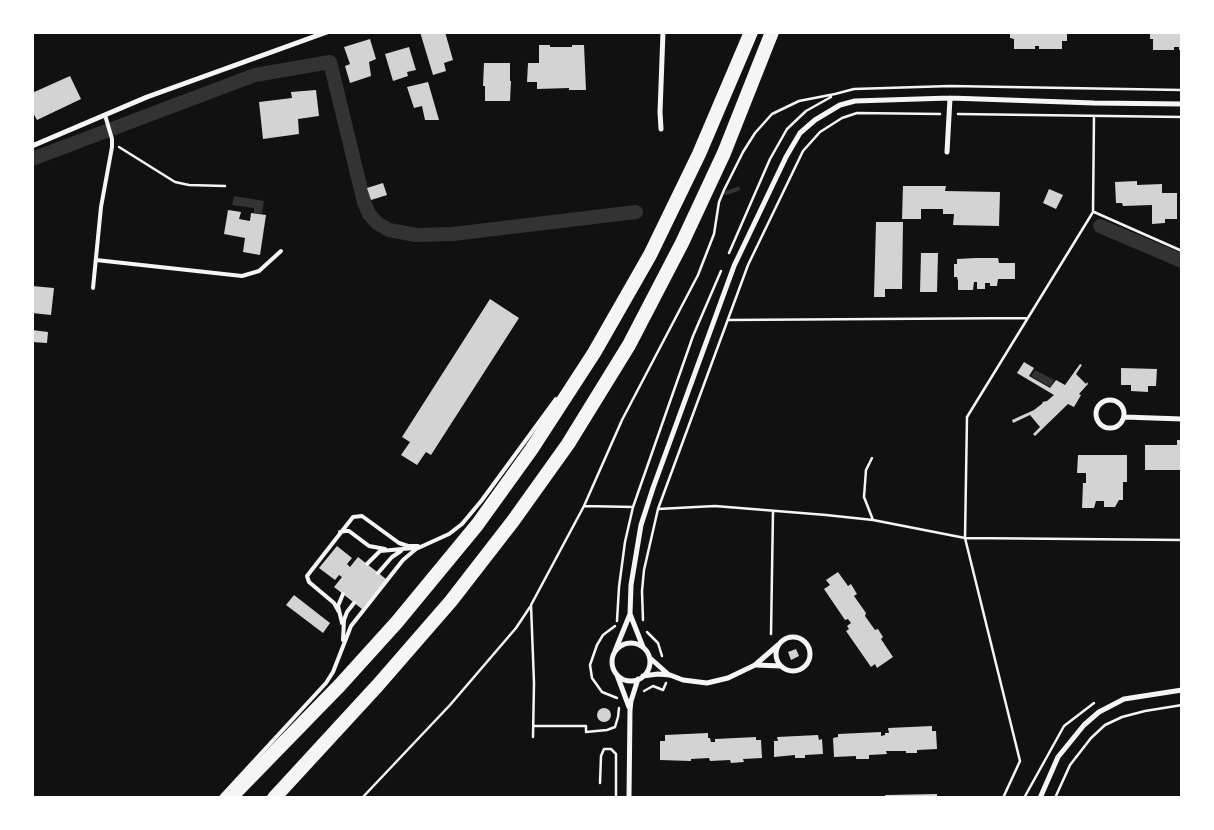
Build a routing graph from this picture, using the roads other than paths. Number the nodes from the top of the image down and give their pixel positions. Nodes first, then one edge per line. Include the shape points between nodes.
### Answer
1 (327, 32) edge
2 (663, 32) edge
3 (750, 32) edge
4 (772, 32) edge
5 (950, 98) junction
6 (1182, 104) edge
7 (105, 115) junction
8 (661, 129) dead end
9 (32, 146) edge
10 (947, 152) dead end
11 (281, 251) dead end
12 (96, 260) junction
13 (94, 288) dead end
14 (599, 344) junction
15 (565, 388) dead end
16 (559, 395) dead end
17 (1124, 418) junction
18 (1182, 419) edge
19 (339, 534) junction
20 (423, 545) junction
21 (390, 549) junction
22 (406, 550) junction
23 (368, 564) dead end
24 (378, 573) dead end
25 (343, 594) dead end
26 (354, 603) dead end
27 (339, 612) junction
28 (630, 614) junction
29 (343, 628) junction
30 (778, 645) junction
31 (643, 648) junction
32 (341, 650) junction
33 (615, 651) junction
34 (648, 656) junction
35 (755, 665) junction
36 (781, 666) junction
37 (616, 674) junction
38 (670, 675) junction
39 (643, 676) junction
40 (638, 679) junction
41 (1182, 690) edge
42 (630, 710) junction
43 (220, 798) edge
44 (230, 798) edge
45 (274, 798) edge
46 (629, 798) edge
47 (1040, 798) edge

1 - 7 street
2 - 8 street
3 - 14 highway via 674,207
4 - 45 highway via 724,153 679,250 629,345 572,437 451,601 378,686
5 - 6 street
5 - 10 street
5 - 28 street via 855,101 840,105 800,133 734,266 646,508 631,585
7 - 9 street
7 - 12 lane via 111,152
11 - 12 lane via 260,271 242,276
12 - 13 lane
14 - 15 lane
14 - 44 highway via 518,469 448,561 347,678
16 - 20 lane via 468,517 448,534
17 - 17 street via 1123,408 1112,400 1103,402 1096,409 1098,423 1106,428 1119,426
17 - 18 street
19 - 20 lane via 353,517 360,515 399,543 412,547
19 - 21 lane via 349,531 369,546
19 - 27 lane via 308,571 307,578 334,603
20 - 22 lane
20 - 32 lane via 403,560 356,620
21 - 22 lane
21 - 23 lane via 380,551
22 - 24 lane via 392,557
25 - 27 lane
26 - 29 lane via 347,612
27 - 29 lane
28 - 31 street
28 - 33 street
29 - 32 lane
30 - 35 street
30 - 36 street via 776,656
30 - 36 street via 786,638 797,637 810,648 809,660 802,668 791,670
31 - 33 street via 631,643
31 - 34 street
32 - 43 lane via 333,672 321,689
33 - 37 street via 612,662
34 - 38 street
34 - 39 street via 649,665
35 - 36 street
35 - 38 street via 708,683
37 - 40 street via 626,680
37 - 42 street
38 - 39 street
39 - 40 street
40 - 42 street
41 - 47 street via 1124,699 1099,712 1058,757
42 - 46 street

